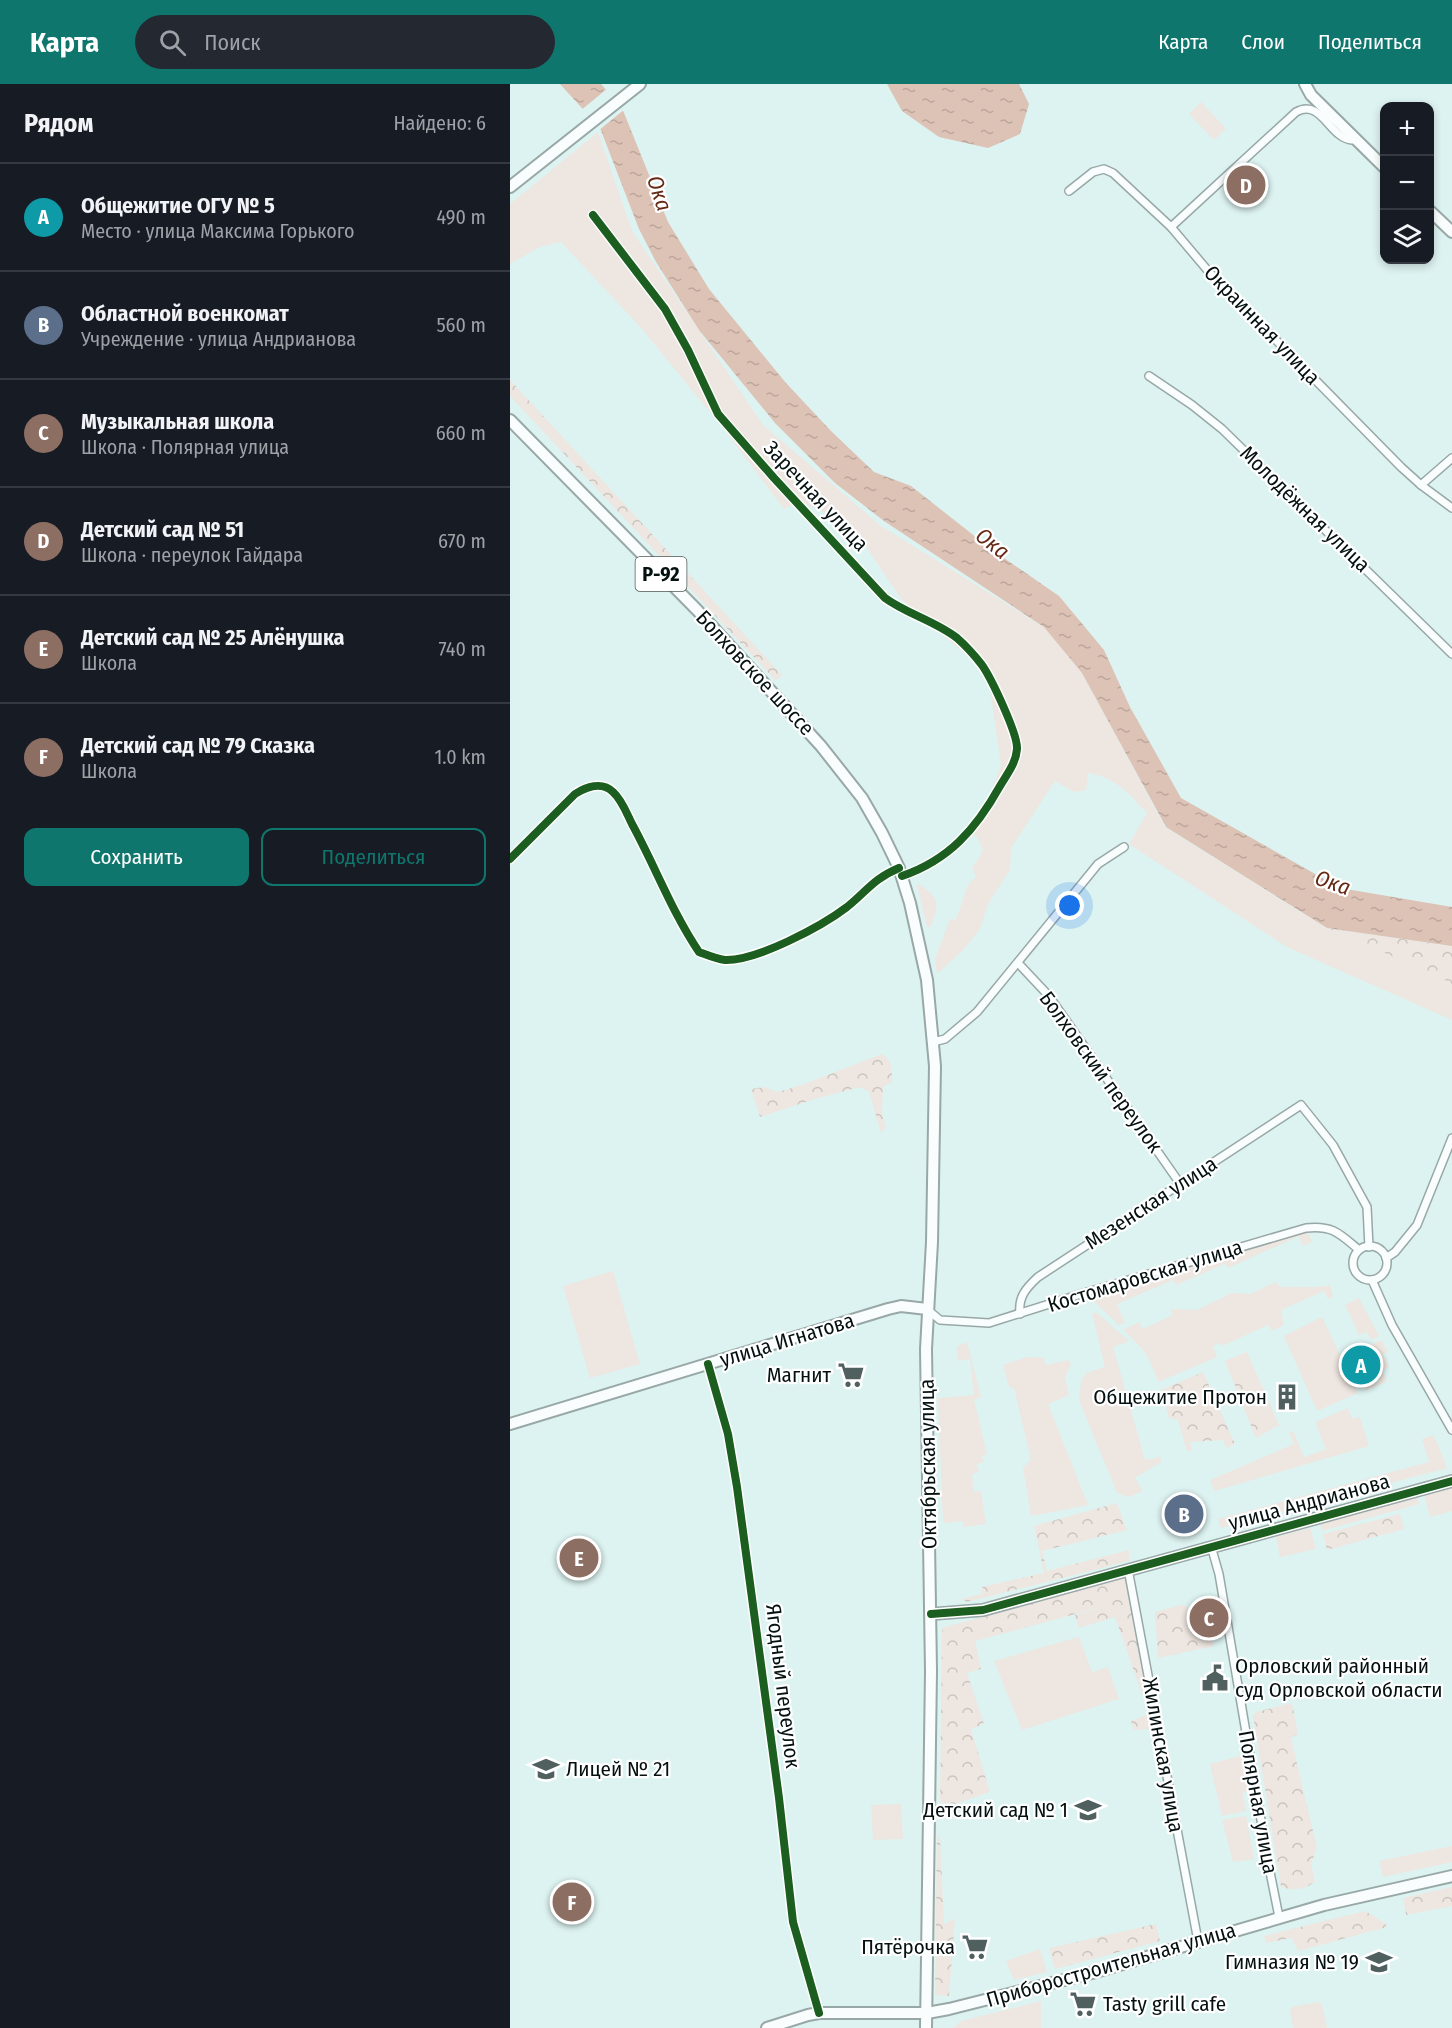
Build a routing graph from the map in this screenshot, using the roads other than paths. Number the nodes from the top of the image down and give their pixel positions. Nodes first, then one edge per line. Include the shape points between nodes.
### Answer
1 (629, 84) edge
2 (640, 84) edge
3 (1305, 84) edge
4 (1355, 137) junction
5 (1380, 163) edge
6 (530, 168) junction
7 (510, 178) edge
8 (510, 187) edge
9 (1069, 191) dead end
10 (593, 215) dead end
11 (1434, 215) edge
12 (1171, 227) junction
13 (1452, 232) edge
14 (1149, 376) dead end
15 (510, 420) edge
16 (1452, 458) edge
17 (1421, 485) junction
18 (1452, 508) edge
19 (1452, 654) edge
20 (1124, 847) dead end
21 (510, 859) edge
22 (900, 872) junction
23 (910, 903) joint
24 (1018, 963) junction
25 (933, 1042) junction
26 (1452, 1138) edge
27 (1181, 1185) junction
28 (1369, 1246) junction
29 (1359, 1250) junction
30 (1386, 1258) junction
31 (1372, 1280) junction
32 (927, 1309) junction
33 (1020, 1314) junction
34 (708, 1364) junction
35 (510, 1424) edge
36 (1452, 1430) edge
37 (1452, 1481) edge
38 (1211, 1546) junction
39 (1128, 1569) junction
40 (931, 1614) junction
41 (1452, 1876) edge
42 (1279, 1917) junction
43 (1198, 1941) junction
44 (819, 2013) junction
45 (927, 2013) junction
46 (767, 2028) edge
47 (926, 2028) edge

1 - 6 main road
2 - 6 main road
3 - 4 main road via 1311,95
4 - 5 main road
4 - 12 street via 1344,138 1314,110 1302,109
6 - 7 main road
6 - 8 main road
9 - 12 street, Окраинная улица via 1093,172 1104,169
10 - 22 street, Заречная улица via 665,309 718,414 885,598 957,638 992,683 1017,745 1015,759 986,811 967,835 943,857 920,869
11 - 13 main road
12 - 17 street, Окраинная улица via 1209,272
14 - 19 street, Молодёжная улица via 1222,429
15 - 22 main road, Болховское шоссе / Р-92 via 698,611 802,724 862,798
16 - 17 street
17 - 18 street, Окраинная улица
20 - 24 street via 1098,864
21 - 22 street, Заречная улица via 575,794 586,787 603,786 618,799 682,927 699,952 728,960 758,953 814,928 847,907 875,880
22 - 23 main road, Болховское шоссе / Р-92
23 - 25 main road, Октябрьская улица via 927,980
24 - 25 street via 977,1012 945,1039
24 - 27 street, Болховский переулок via 1049,996
25 - 32 main road, Октябрьская улица via 934,1180
26 - 30 street via 1417,1225
27 - 28 street, Мезенская улица via 1301,1105 1333,1146 1366,1208
27 - 33 street, Мезенская улица via 1038,1277 1022,1295
28 - 29 street
28 - 30 street via 1380,1249
29 - 31 street via 1354,1268 1361,1277
29 - 33 street, Костомаровская улица via 1335,1230 1306,1228
30 - 31 street via 1384,1272
31 - 36 street via 1392,1325
32 - 33 street, Костомаровская улица via 940,1320 989,1323
32 - 34 main road, улица Игнатова via 888,1309
32 - 40 main road, Октябрьская улица
34 - 35 main road, улица Игнатова
34 - 44 street, Ягодный переулок via 728,1434 737,1487 793,1923
37 - 38 main road, улица Андрианова
38 - 39 main road, улица Андрианова
38 - 42 street, Полярная улица
39 - 40 main road, улица Андрианова via 982,1610
39 - 43 street, Жилинская улица
40 - 45 main road, Октябрьская улица
41 - 42 main road, Приборостроительная улица
42 - 43 main road, Приборостроительная улица
43 - 45 main road, Приборостроительная улица via 1047,1985
44 - 45 main road, Приборостроительная улица
44 - 46 main road, Приборостроительная улица
45 - 47 main road, Октябрьская улица

